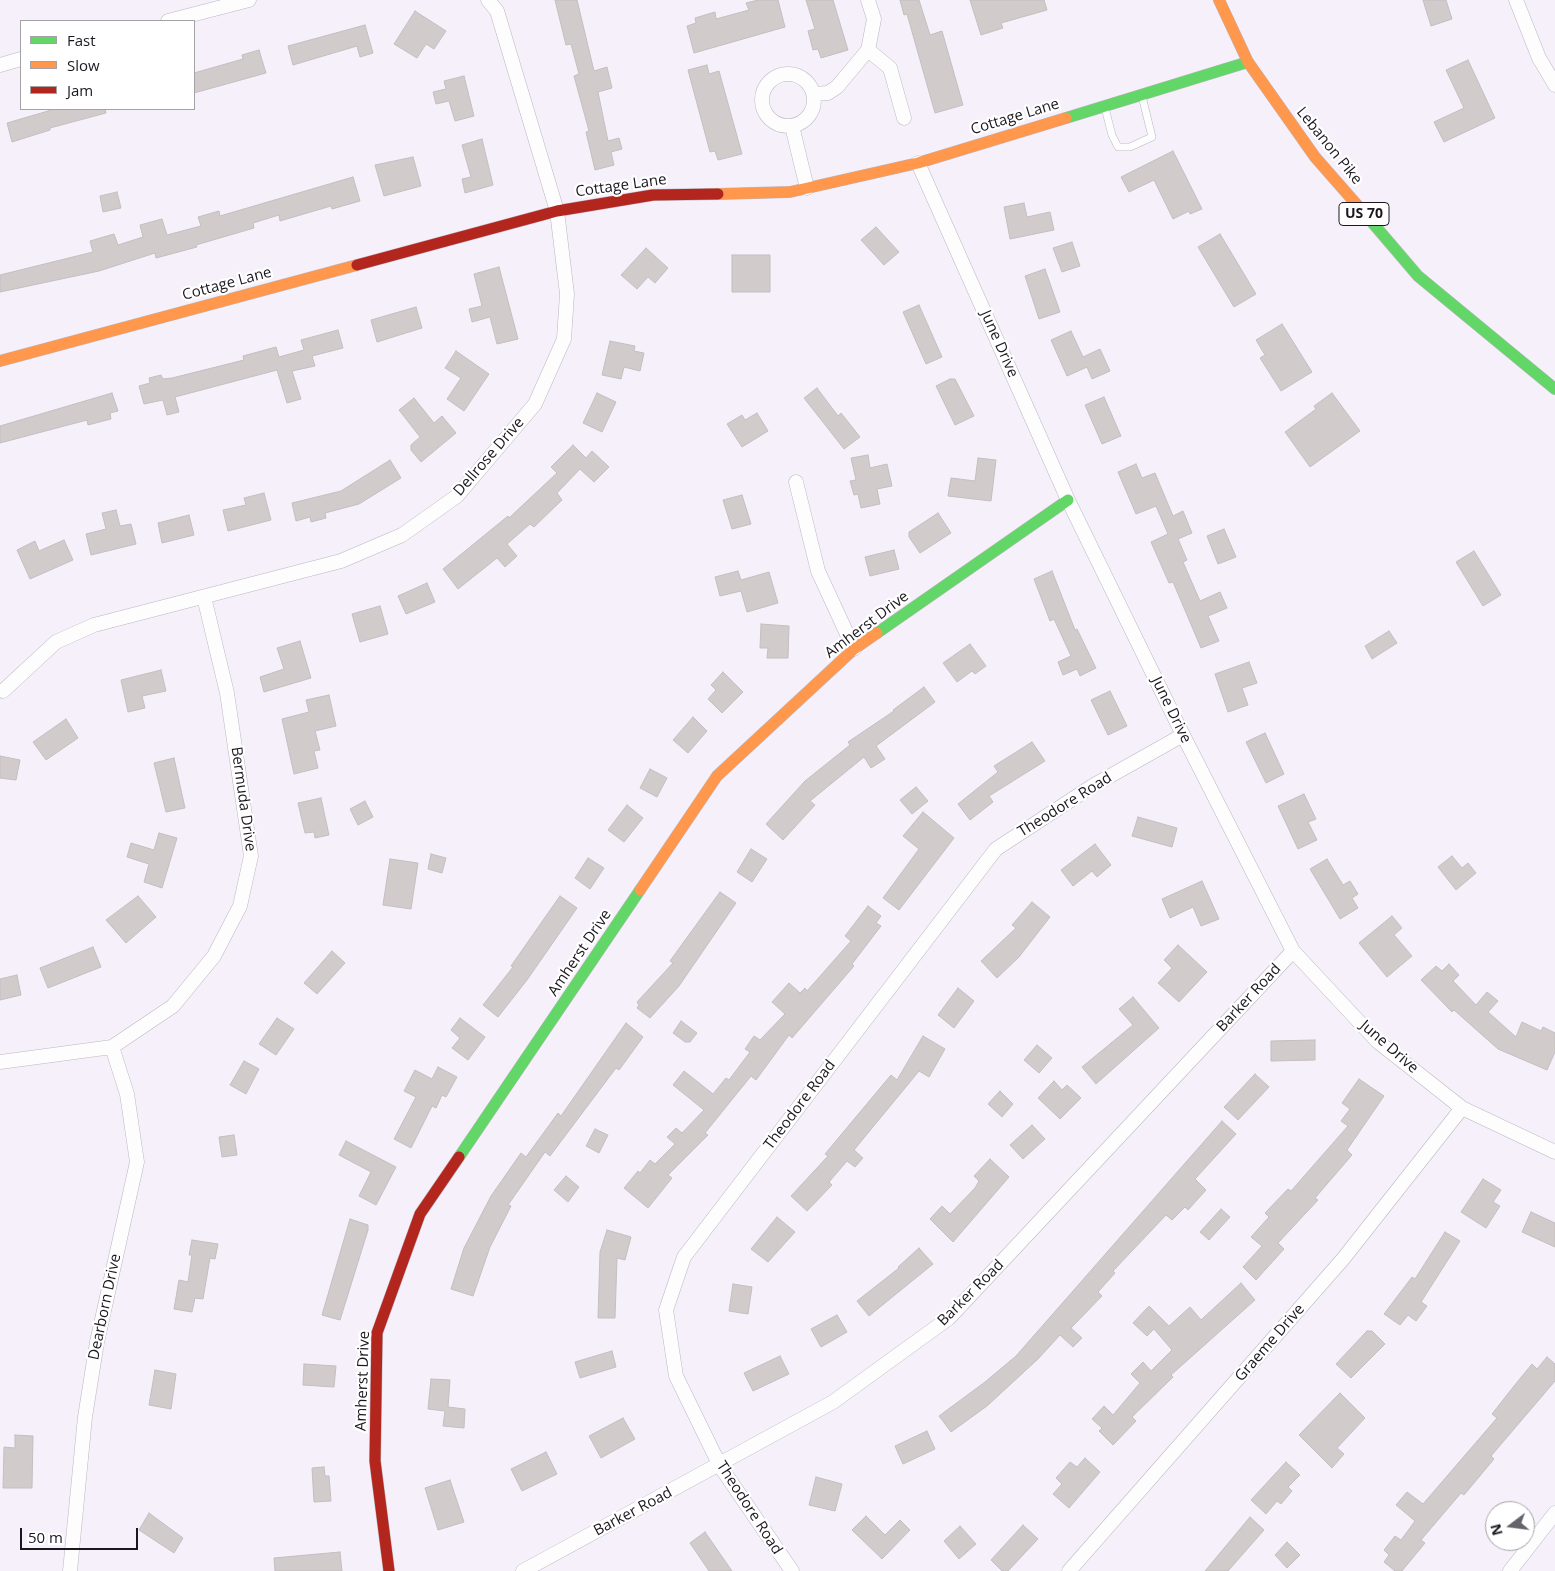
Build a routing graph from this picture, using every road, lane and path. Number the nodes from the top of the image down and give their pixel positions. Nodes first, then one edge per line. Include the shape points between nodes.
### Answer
1 (249, 0) edge
2 (488, 0) edge
3 (868, 0) edge
4 (1219, 0) edge
5 (1516, 0) edge
6 (172, 20) edge
7 (868, 50) junction
8 (20, 60) edge
9 (1248, 62) junction
10 (0, 65) edge
11 (1555, 85) edge
12 (814, 94) junction
13 (1142, 94) junction
14 (1105, 106) junction
15 (904, 118) dead end
16 (792, 126) junction
17 (918, 163) junction
18 (807, 188) junction
19 (557, 211) junction
20 (0, 361) edge
21 (1555, 389) edge
22 (796, 482) dead end
23 (1068, 500) junction
24 (204, 598) junction
25 (854, 649) junction
26 (3, 691) dead end
27 (1183, 735) junction
28 (1294, 951) junction
29 (112, 1047) junction
30 (0, 1062) edge
31 (1462, 1108) junction
32 (1555, 1152) edge
33 (720, 1466) junction
34 (1555, 1513) edge
35 (70, 1571) edge
36 (390, 1571) edge
37 (523, 1571) edge
38 (792, 1571) edge
39 (1069, 1571) edge
40 (1510, 1571) edge

1 - 6 street
2 - 19 street, Dellrose Drive via 497,11
3 - 7 street via 874,19
4 - 9 street, Lebanon Pike / US 70
5 - 11 street via 1539,58
7 - 12 street via 837,87
7 - 15 street via 890,68
8 - 10 street
9 - 13 street, Cottage Lane
9 - 21 street, Lebanon Pike / US 70 via 1304,144 1418,276
12 - 16 street via 815,102 808,118
12 - 16 street via 811,86 797,75 780,75 766,85 762,102 768,118 784,126
13 - 14 street, Cottage Lane
13 - 14 lane via 1152,137 1130,147 1118,147
14 - 17 street, Cottage Lane
16 - 18 street
17 - 18 street, Cottage Lane
17 - 23 street, June Drive
18 - 19 street, Cottage Lane via 790,192 652,195
19 - 20 street, Cottage Lane
19 - 24 street, Dellrose Drive via 567,294 564,339 535,404 457,496 402,535 341,561
22 - 25 street via 818,570
23 - 25 street, Amherst Drive
23 - 27 street, June Drive
24 - 26 street, Dellrose Drive via 94,625 56,642
24 - 29 street, Bermuda Drive via 227,693 251,856 240,906 214,956 173,1006
25 - 36 street, Amherst Drive via 717,776 420,1214 377,1332 376,1462
27 - 28 street, June Drive
27 - 33 street, Theodore Road via 1094,785 996,849 684,1257 666,1310 676,1376
28 - 31 street, June Drive via 1377,1041
28 - 33 street, Barker Road via 949,1318 833,1402
29 - 30 street, Bermuda Drive
29 - 35 street, Dearborn Drive via 127,1094 137,1162 97,1342 86,1408
31 - 32 street, June Drive
31 - 39 street, Graeme Drive via 1344,1259
33 - 37 street, Barker Road
33 - 38 street, Theodore Road
34 - 40 street

